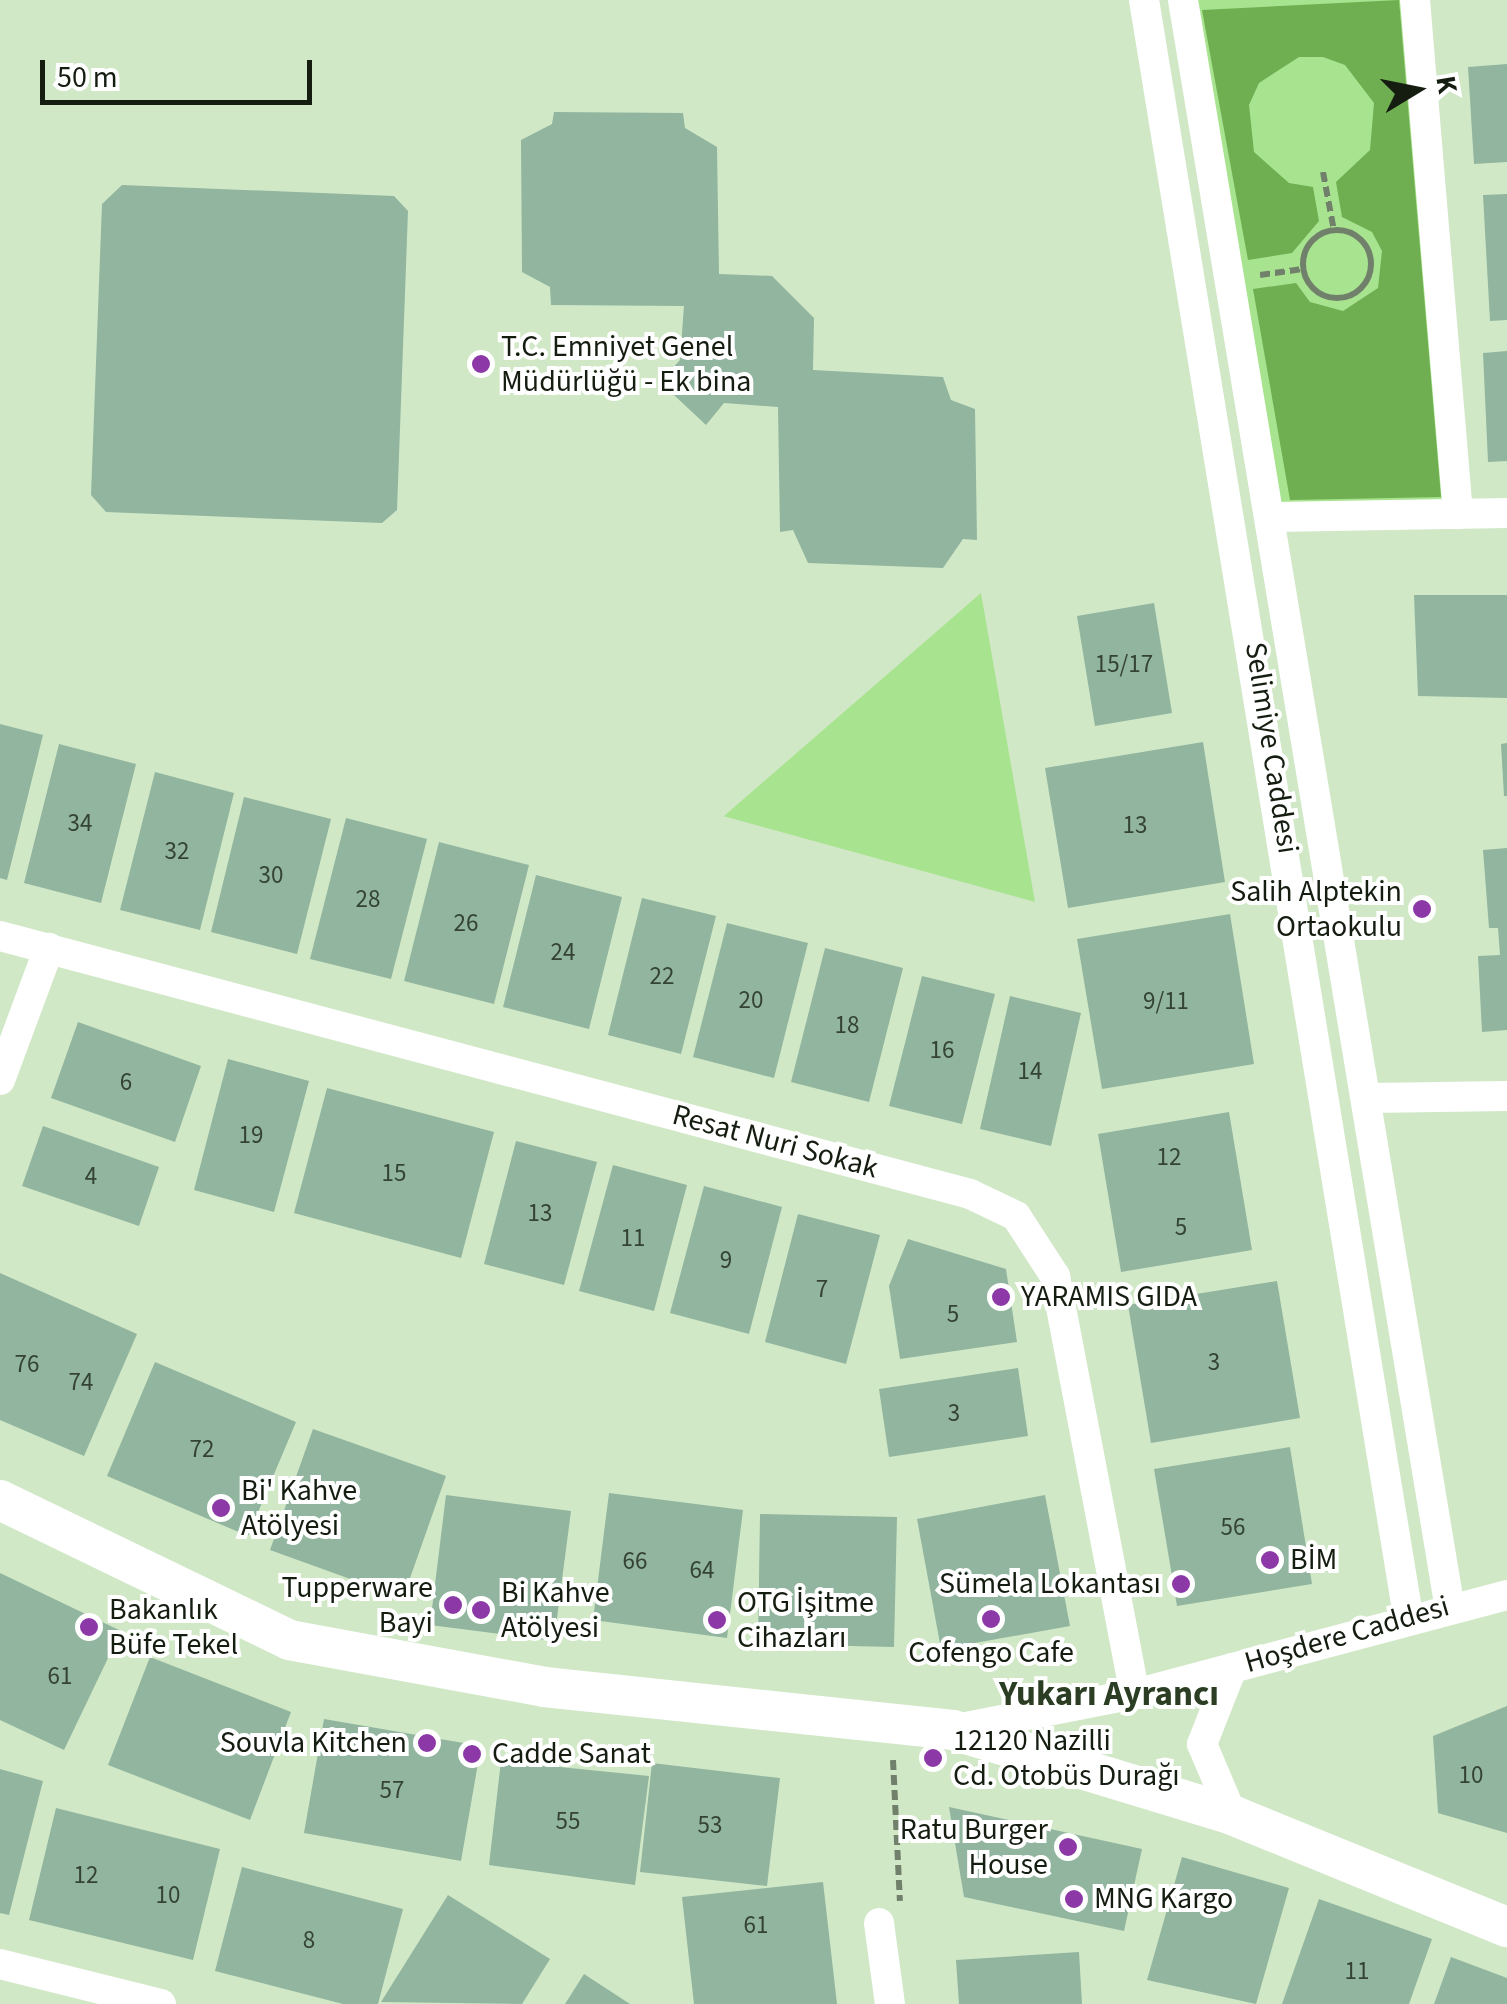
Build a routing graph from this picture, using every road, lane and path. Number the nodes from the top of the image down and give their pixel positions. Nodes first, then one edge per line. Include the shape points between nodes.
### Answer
1 (1183, 0) edge
2 (1415, 0) edge
3 (1149, 1) edge
4 (1324, 172) dead end
5 (1334, 230) junction
6 (1303, 268) junction
7 (1233, 278) junction
8 (1507, 513) edge
9 (1458, 514) junction
10 (1273, 517) junction
11 (0, 936) edge
12 (49, 948) junction
13 (0, 1080) edge
14 (1507, 1096) edge
15 (1368, 1098) junction
16 (0, 1500) edge
17 (1507, 1595) edge
18 (1450, 1604) junction
19 (1408, 1616) junction
20 (1232, 1668) junction
21 (1134, 1694) junction
22 (889, 1722) junction
23 (952, 1730) junction
24 (1232, 1814) junction
25 (900, 1901) dead end
26 (880, 1924) dead end
27 (1507, 1927) edge
28 (0, 1964) edge
29 (162, 2004) edge
30 (890, 2004) edge

1 - 7 street, Selimiye Caddesi
2 - 9 street
3 - 19 street, Selimiye Caddesi
4 - 5 path
5 - 6 path via 1310,243
5 - 6 path via 1361,240 1366,283 1328,297
6 - 7 path
7 - 10 street, Selimiye Caddesi
8 - 9 street
9 - 10 street
10 - 15 street, Selimiye Caddesi
11 - 12 street, Resat Nuri Sokak
12 - 13 street
12 - 21 street, Resat Nuri Sokak via 970,1194 1016,1216 1054,1276
14 - 15 street
15 - 18 street, Selimiye Caddesi
16 - 22 main road via 217,1612 373,1662
17 - 18 street, Hoşdere Caddesi
18 - 19 street, Hoşdere Caddesi
19 - 20 street, Hoşdere Caddesi
20 - 21 street, Hoşdere Caddesi
20 - 24 street via 1202,1744
21 - 23 street, Hoşdere Caddesi
22 - 23 main road
22 - 25 path
23 - 24 main road
24 - 27 main road
26 - 30 street
28 - 29 street

